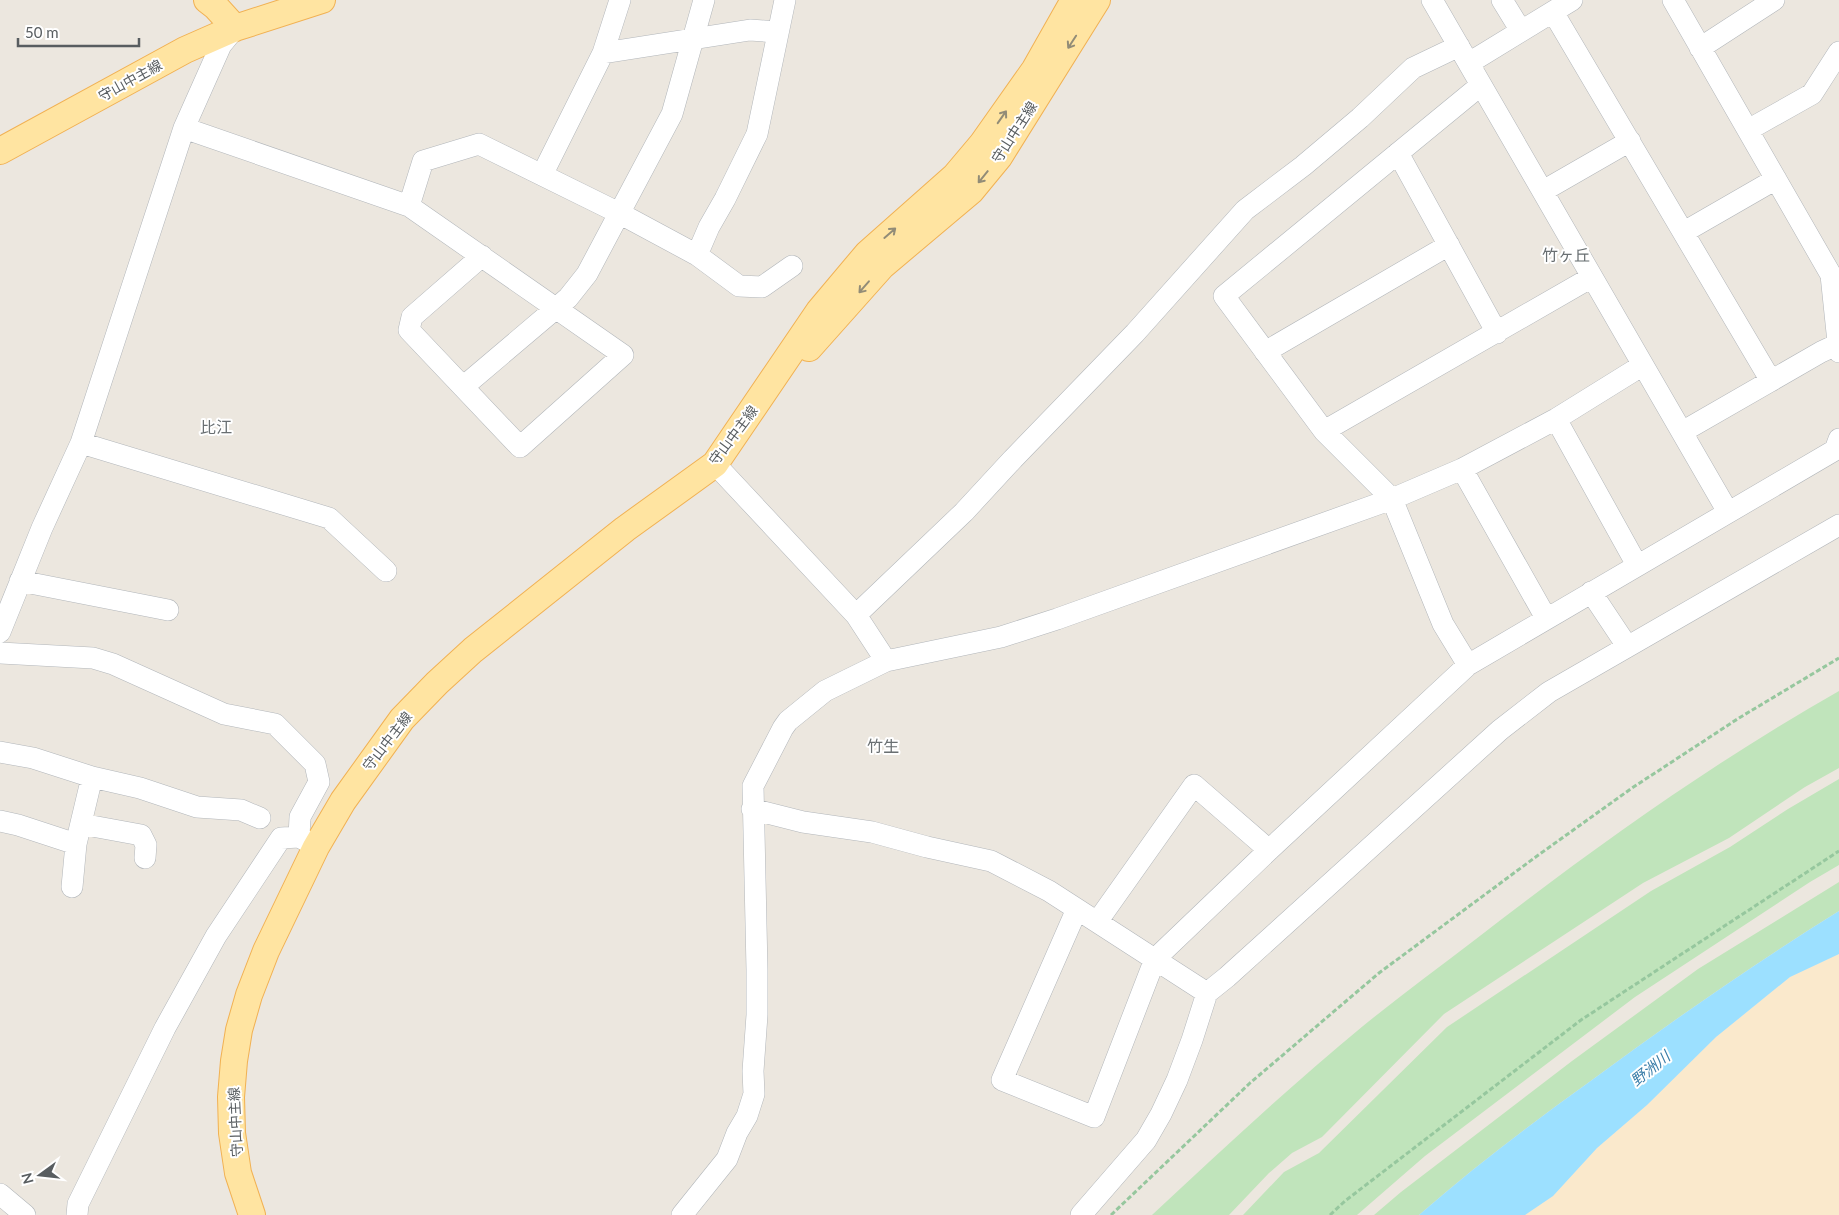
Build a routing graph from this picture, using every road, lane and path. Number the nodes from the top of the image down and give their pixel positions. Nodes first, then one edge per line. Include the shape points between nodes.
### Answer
1 (207, 0) edge
2 (322, 0) edge
3 (620, 0) edge
4 (704, 0) edge
5 (785, 0) edge
6 (1074, 0) edge
7 (1098, 0) edge
8 (1432, 0) edge
9 (1502, 0) edge
10 (1572, 0) edge
11 (1673, 0) edge
12 (1774, 0) edge
13 (1553, 12) junction
14 (235, 28) junction
15 (1522, 31) junction
16 (778, 32) junction
17 (693, 39) junction
18 (1700, 48) junction
19 (1839, 52) edge
20 (603, 53) junction
21 (1464, 54) junction
22 (1481, 85) junction
23 (184, 128) junction
24 (1748, 130) junction
25 (1630, 141) junction
26 (0, 151) edge
27 (1398, 153) junction
28 (542, 176) junction
29 (1776, 179) junction
30 (1543, 191) junction
31 (409, 206) junction
32 (619, 213) junction
33 (1684, 232) junction
34 (1449, 245) junction
35 (697, 255) junction
36 (482, 256) junction
37 (792, 266) dead end
38 (1835, 274) edge
39 (1592, 277) junction
40 (556, 308) junction
41 (1497, 333) junction
42 (1839, 348) edge
43 (1265, 352) junction
44 (1643, 365) junction
45 (1771, 381) junction
46 (463, 387) junction
47 (763, 395) junction
48 (1556, 419) junction
49 (1324, 431) junction
50 (1682, 432) junction
51 (1839, 439) edge
52 (81, 443) junction
53 (715, 464) junction
54 (1462, 469) junction
55 (1392, 499) junction
56 (1728, 512) junction
57 (1839, 525) edge
58 (1637, 565) junction
59 (386, 571) dead end
60 (20, 581) junction
61 (1591, 592) junction
62 (4, 608) edge
63 (168, 610) dead end
64 (856, 615) junction
65 (1546, 618) junction
66 (0, 632) edge
67 (1627, 646) junction
68 (0, 653) edge
69 (1839, 658) edge
70 (886, 661) junction
71 (1468, 665) junction
72 (0, 752) edge
73 (92, 777) junction
74 (752, 809) junction
75 (260, 818) dead end
76 (0, 821) edge
77 (81, 824) junction
78 (308, 842) junction
79 (76, 844) junction
80 (1269, 850) junction
81 (1839, 851) edge
82 (145, 858) dead end
83 (72, 887) dead end
84 (1077, 909) junction
85 (1097, 922) junction
86 (1155, 960) junction
87 (1207, 993) junction
88 (0, 1195) edge
89 (250, 1214) edge
90 (25, 1215) edge
91 (77, 1215) edge
92 (682, 1215) edge
93 (1081, 1215) edge
94 (1111, 1215) edge
95 (1330, 1215) edge

1 - 14 main road
2 - 14 main road, 守山中主線
3 - 20 street
4 - 17 street
5 - 16 street
47 -> 6 main road, 守山中主線 via 819,311 866,254 955,176 982,144 1035,69
7 -> 47 main road, 守山中主線 via 999,157 971,191 882,266 834,322
8 - 21 street
9 - 15 street
10 - 13 street
11 - 18 street
12 - 18 street
13 - 15 street
13 - 25 street
14 - 23 street via 221,45
14 - 26 main road, 守山中主線 via 185,50
15 - 21 street
16 - 17 street via 750,30
16 - 35 street via 757,134 708,227
17 - 20 street
17 - 32 street via 672,114
18 - 24 street
19 - 24 street via 1812,94
20 - 28 street
21 - 22 street
21 - 64 street via 1413,68 1360,118 1245,210 1135,333 964,512
22 - 27 street
22 - 30 street
23 - 31 street
23 - 52 street
24 - 29 street
25 - 30 street
25 - 33 street
27 - 34 street
27 - 43 street via 1224,296
28 - 31 street via 479,144 423,161
28 - 32 street
29 - 33 street
29 - 38 street
30 - 39 street
31 - 36 street
32 - 35 street
32 - 40 street via 588,274
33 - 45 street
34 - 41 street
34 - 43 street
35 - 37 street via 739,286 762,287
36 - 40 street
36 - 46 street via 412,317 409,330
38 - 42 street
39 - 41 street
39 - 44 street
40 - 46 street
40 - 46 street via 623,355 520,447
41 - 49 street
42 - 45 street via 1821,352
43 - 49 street
44 - 48 street
44 - 50 street
45 - 50 street
47 - 53 main road, 守山中主線
48 - 54 street
48 - 58 street
49 - 55 street
50 - 56 street
51 - 56 street via 1835,450
52 - 59 street via 329,518
52 - 60 street
53 - 64 street
53 - 78 main road, 守山中主線 via 625,529 473,650 437,683 402,719 343,801
54 - 55 street
54 - 65 street
55 - 70 street via 1010,634
55 - 71 street via 1443,624
56 - 58 street
57 - 67 street
58 - 61 street
60 - 62 street
60 - 63 street
61 - 65 street
61 - 67 street
62 - 66 street
64 - 70 street
65 - 71 street
67 - 87 street via 1549,692 1500,730
68 - 78 street via 93,658 224,714 275,724 315,764 319,782 300,817
69 - 94 path via 1632,788 1379,974 1250,1083
70 - 74 street via 825,691 788,721 776,738 753,786
71 - 80 street
72 - 73 street via 33,758
73 - 75 street via 140,788 197,807 241,810
73 - 77 street
74 - 84 street via 803,822 872,832 991,861
74 - 92 street via 757,970 754,1094 727,1160
76 - 79 street
77 - 79 street
77 - 82 street via 141,835 146,845
78 - 89 main road, 守山中主線 via 249,996 234,1061 232,1134 238,1173
78 - 91 street via 281,838 216,936 165,1028 78,1204
79 - 83 street
80 - 85 street via 1194,785
80 - 86 street
81 - 95 path via 1582,1020
84 - 85 street
84 - 86 street via 1002,1080 1094,1117
85 - 86 street
86 - 87 street
87 - 93 street via 1177,1080 1157,1121 1146,1140
88 - 90 street

